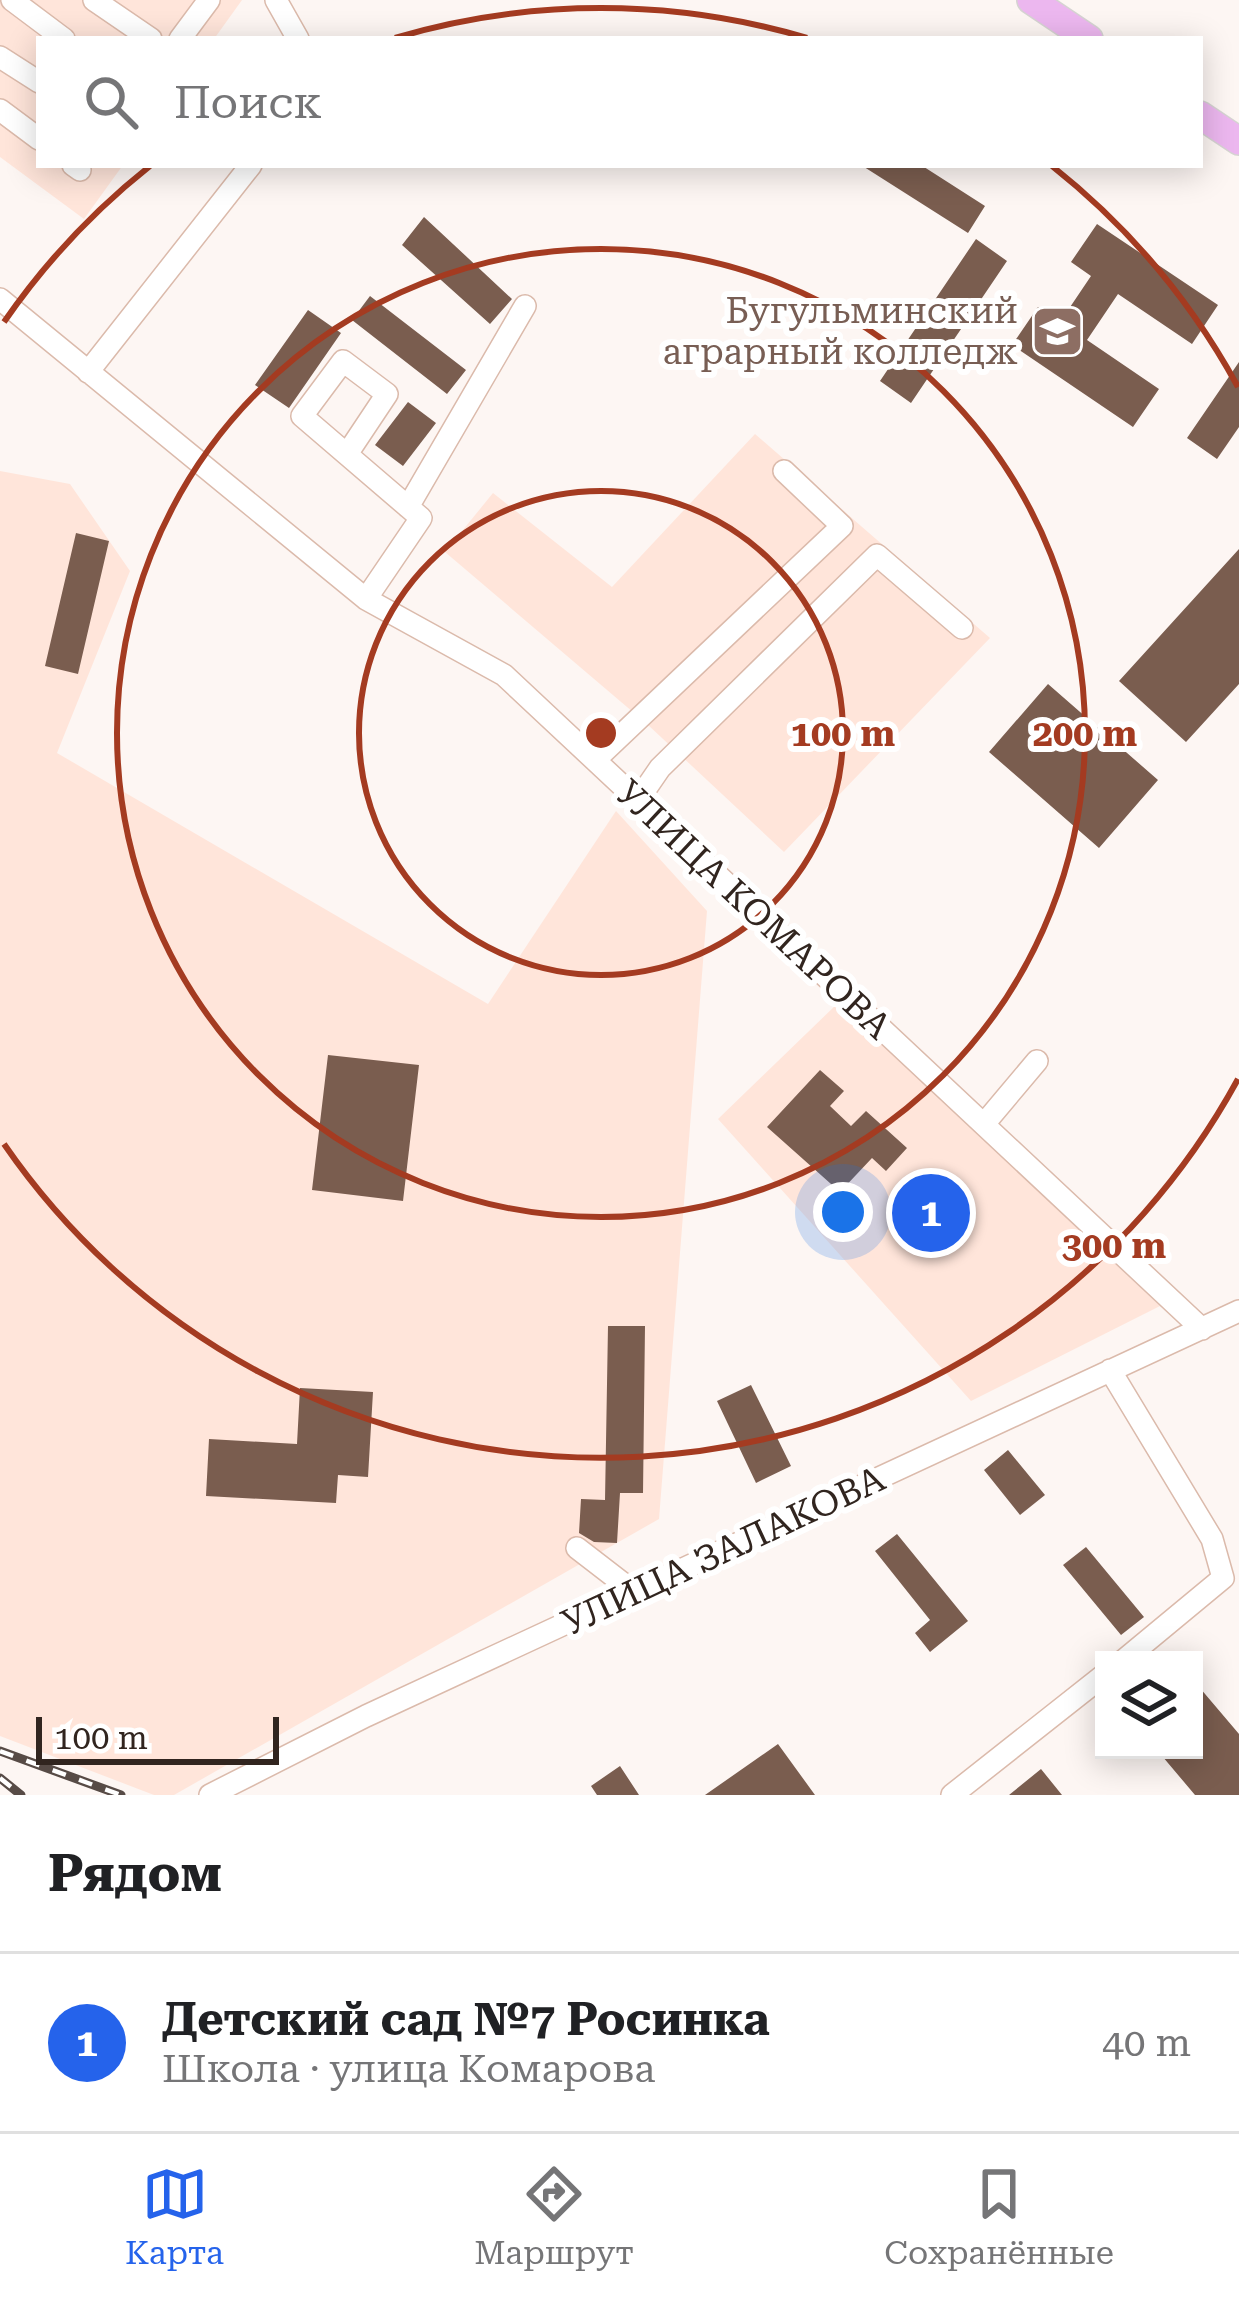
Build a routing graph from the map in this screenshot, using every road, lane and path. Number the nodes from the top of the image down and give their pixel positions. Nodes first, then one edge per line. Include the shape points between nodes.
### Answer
1 (12, 0) edge
2 (94, 0) edge
3 (276, 0) edge
4 (1031, 0) edge
5 (196, 4) edge
6 (60, 36) edge
7 (147, 36) edge
8 (181, 36) edge
9 (296, 36) edge
10 (1085, 36) edge
11 (0, 57) edge
12 (36, 80) edge
13 (0, 110) edge
14 (1203, 117) edge
15 (36, 137) edge
16 (1239, 141) edge
17 (249, 168) edge
18 (0, 299) edge
19 (525, 306) dead end
20 (88, 372) junction
21 (347, 454) dead end
22 (784, 472) dead end
23 (408, 507) junction
24 (366, 599) junction
25 (962, 628) dead end
26 (596, 760) junction
27 (638, 800) junction
28 (1037, 1061) dead end
29 (984, 1124) junction
30 (1239, 1311) edge
31 (1202, 1329) junction
32 (1110, 1370) junction
33 (577, 1548) dead end
34 (634, 1592) junction
35 (1135, 1651) edge
36 (1095, 1683) edge
37 (210, 1795) edge
38 (952, 1795) edge

1 - 6 street
2 - 7 street
3 - 9 street
4 - 10 main road
5 - 8 street
11 - 12 street
13 - 15 street
14 - 16 main road
17 - 20 street
18 - 20 street, УЛИЦА КОМАРОВА
19 - 23 street
20 - 24 street, УЛИЦА КОМАРОВА
21 - 23 street
22 - 26 street via 842,526
23 - 24 street via 421,518
24 - 26 street, УЛИЦА КОМАРОВА via 504,675
25 - 27 street via 877,555 660,768
26 - 27 street, УЛИЦА КОМАРОВА
27 - 29 street, УЛИЦА КОМАРОВА
28 - 29 street
29 - 31 street, УЛИЦА КОМАРОВА
30 - 31 street, УЛИЦА ЗАЛАКОВА
31 - 32 street, УЛИЦА ЗАЛАКОВА
32 - 34 street, УЛИЦА ЗАЛАКОВА
32 - 35 street via 1212,1539 1223,1578
33 - 34 street
34 - 37 street, УЛИЦА ЗАЛАКОВА
36 - 38 street

